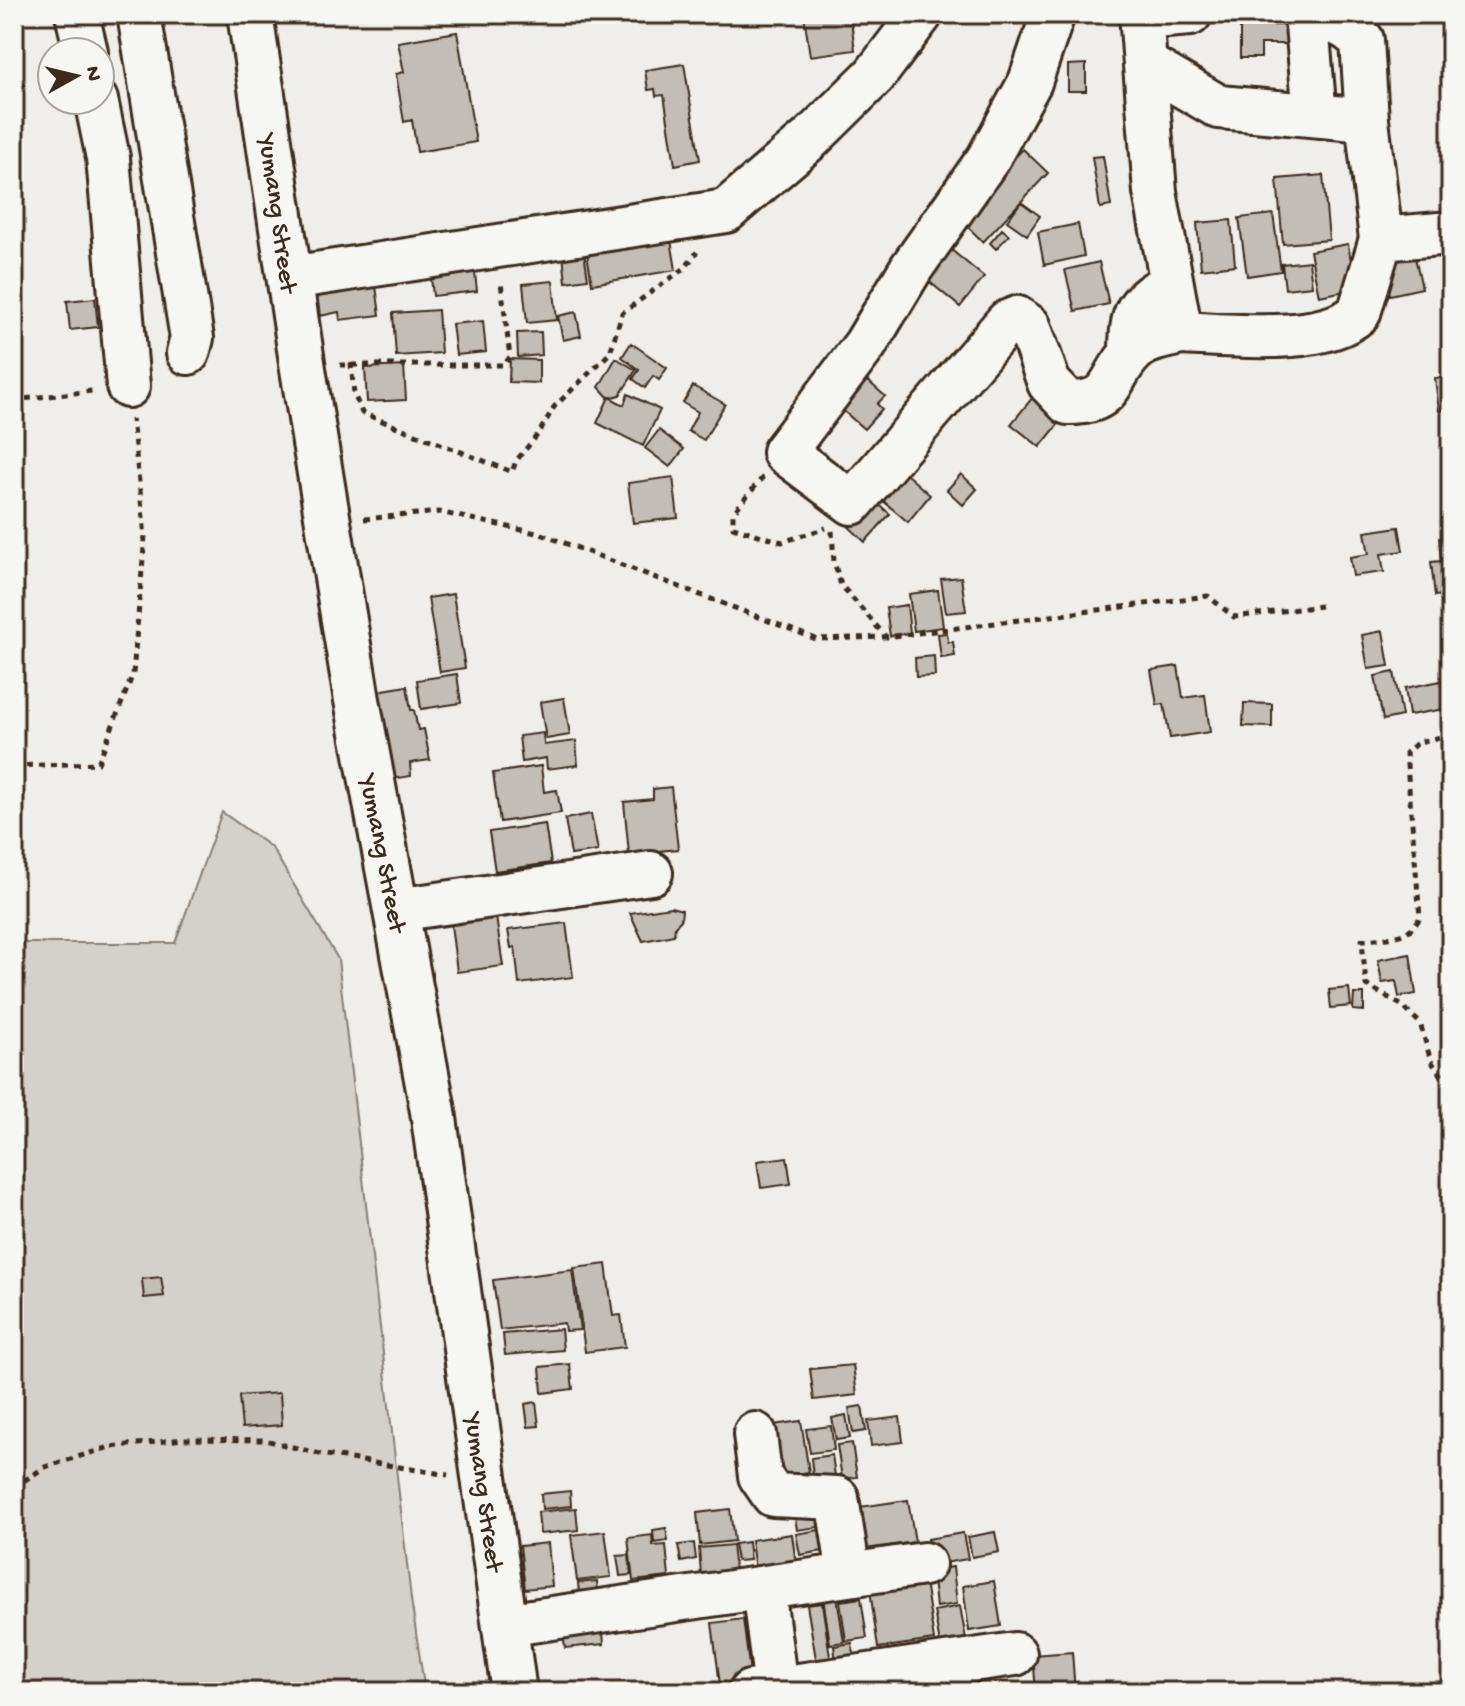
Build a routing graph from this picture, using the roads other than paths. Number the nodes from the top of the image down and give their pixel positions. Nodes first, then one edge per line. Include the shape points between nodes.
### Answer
1 (77, 14) edge
2 (139, 14) edge
3 (250, 14) edge
4 (921, 14) edge
5 (1053, 14) edge
6 (1190, 14) edge
7 (1306, 14) edge
8 (1319, 14) edge
9 (1141, 16) edge
10 (82, 36) edge
11 (1147, 65) junction
12 (1219, 107) junction
13 (1315, 115) junction
14 (99, 116) edge
15 (1367, 120) junction
16 (1148, 125) junction
17 (158, 127) junction
18 (108, 158) junction
19 (1451, 233) edge
20 (1381, 239) junction
21 (290, 278) junction
22 (1171, 283) junction
23 (1181, 333) junction
24 (188, 353) dead end
25 (1131, 353) junction
26 (128, 386) road end
27 (651, 873) dead end
28 (396, 910) junction
29 (755, 1434) dead end
30 (924, 1564) dead end
31 (849, 1574) junction
32 (763, 1588) junction
33 (504, 1625) junction
34 (1015, 1654) dead end
35 (763, 1690) edge
36 (514, 1692) edge

1 - 10 street
2 - 17 street
3 - 21 main road, Yumang Street
4 - 21 street via 874,76 726,211
5 - 25 street via 1030,82 988,159 865,345 784,452 852,503 1012,319 1029,326 1049,383 1068,403 1105,394
6 - 9 street
7 - 13 street
8 - 15 street via 1362,40
9 - 11 street
11 - 12 street
11 - 16 street
12 - 13 street
12 - 16 street
13 - 15 street
14 - 18 street
15 - 20 street
16 - 22 street
17 - 18 street
17 - 24 street via 192,338
18 - 26 street
19 - 20 street
20 - 23 street via 1359,313 1350,322 1314,333
21 - 28 main road, Yumang Street
22 - 23 street
22 - 25 street via 1138,307
23 - 25 street
27 - 28 street
28 - 33 main road, Yumang Street via 433,1111
29 - 31 street via 760,1476 773,1495 837,1498
30 - 31 street
31 - 32 street
32 - 33 street
32 - 35 street
33 - 36 main road, Yumang Street
34 - 35 street

